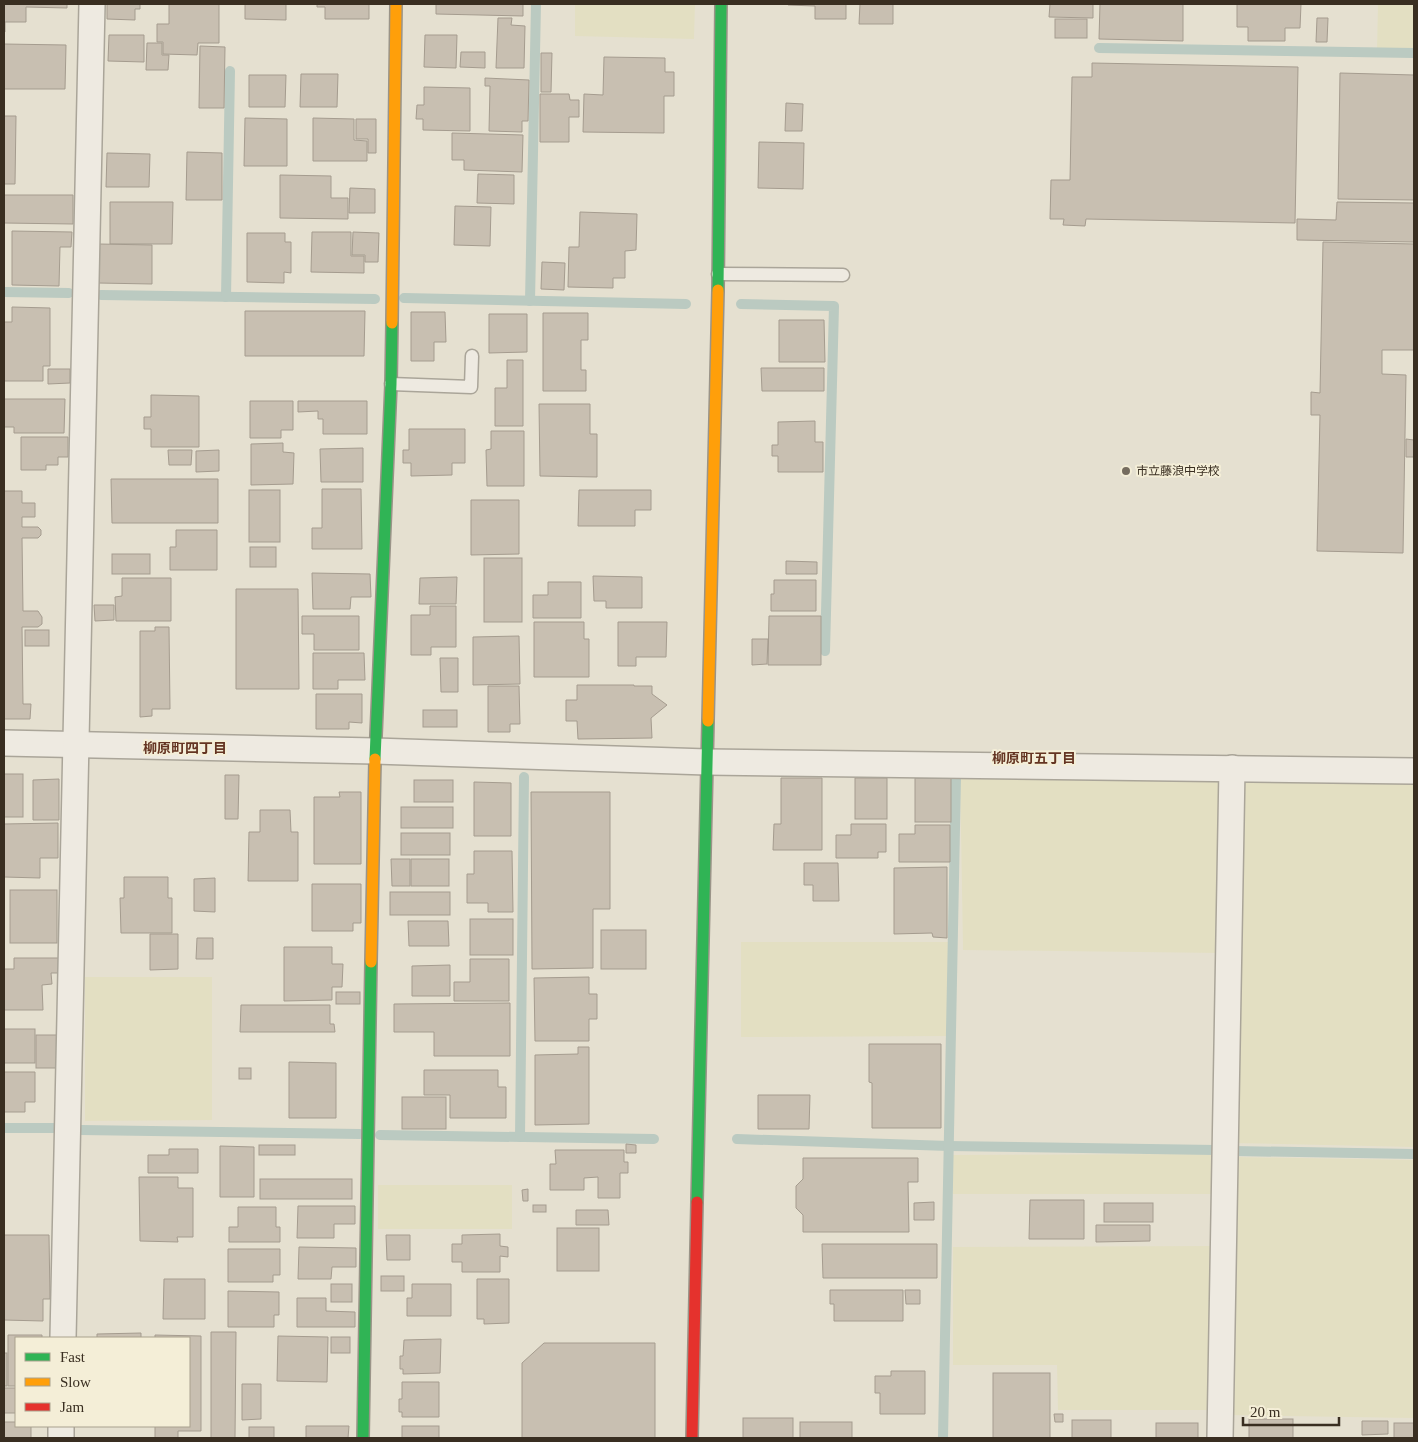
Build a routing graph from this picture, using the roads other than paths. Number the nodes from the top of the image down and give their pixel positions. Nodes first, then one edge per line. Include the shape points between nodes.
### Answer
1 (92, 4) edge
2 (396, 4) edge
3 (721, 4) edge
4 (718, 274) junction
5 (843, 275) dead end
6 (472, 356) dead end
7 (391, 384) junction
8 (4, 743) edge
9 (76, 744) junction
10 (375, 750) junction
11 (707, 762) junction
12 (1232, 768) junction
13 (1414, 770) edge
14 (63, 1337) edge
15 (363, 1438) edge
16 (692, 1438) edge
17 (1220, 1438) edge

1 - 9 street
2 - 7 street
3 - 4 street
4 - 5 lane
4 - 11 street
6 - 7 lane via 471,387
7 - 10 street
8 - 9 street
9 - 10 street
9 - 14 street
10 - 11 street
10 - 15 street
11 - 12 street
11 - 16 street
12 - 13 street
12 - 17 street

